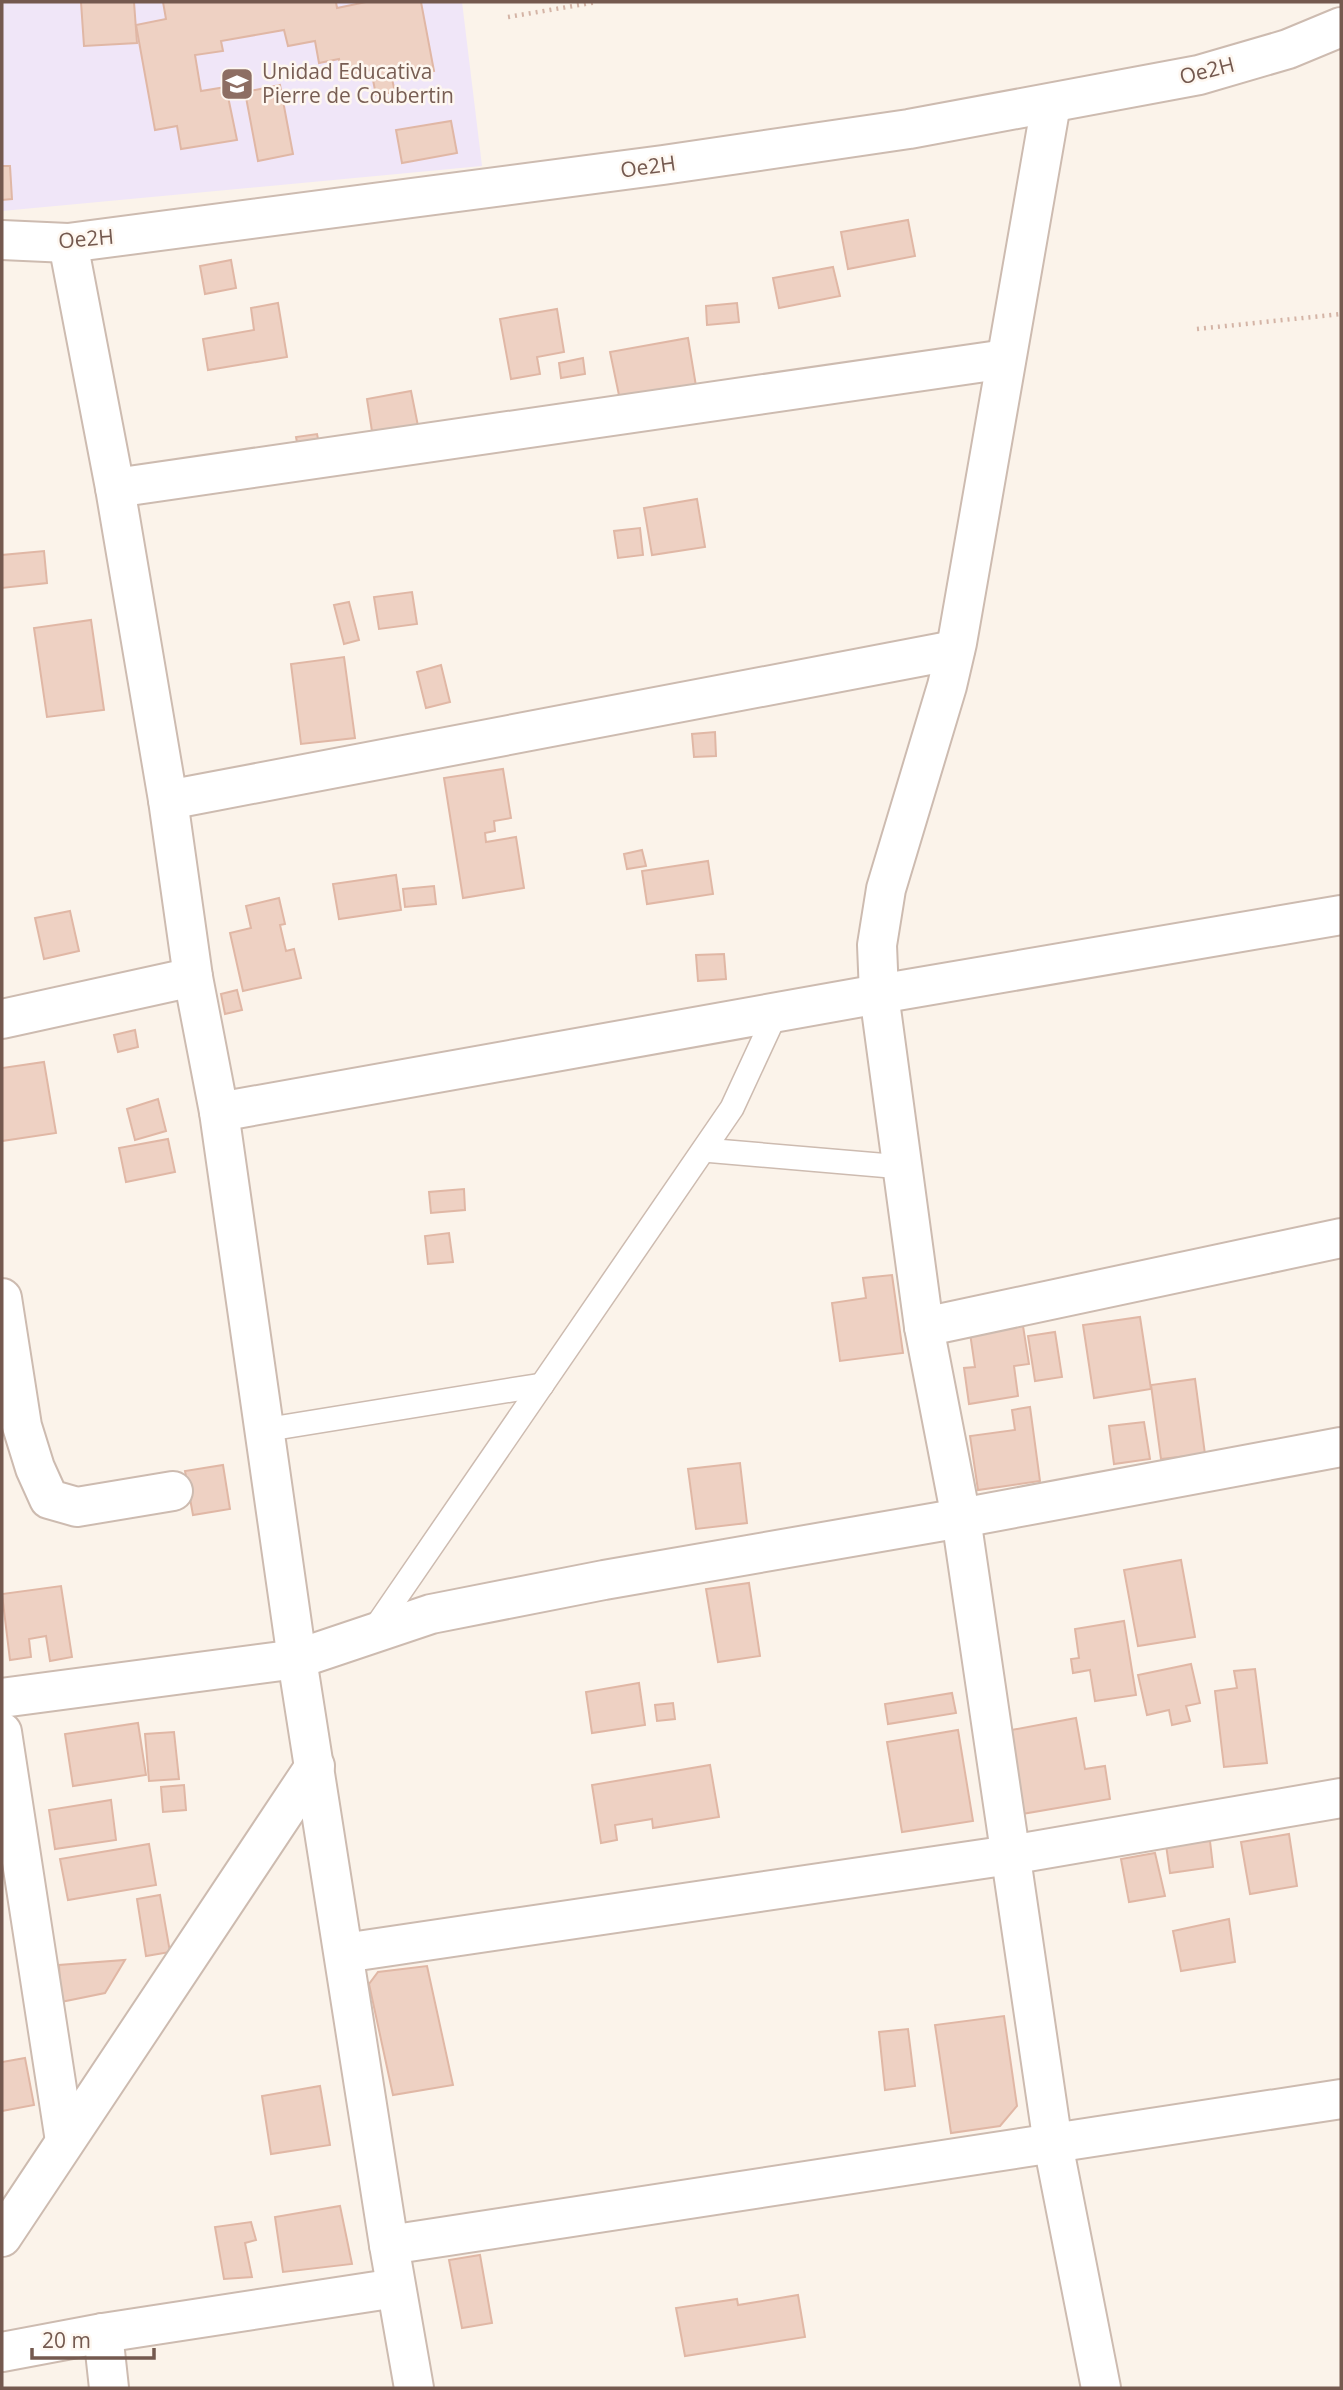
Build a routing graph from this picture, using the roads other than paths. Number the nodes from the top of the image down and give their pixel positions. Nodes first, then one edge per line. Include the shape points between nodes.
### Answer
1 (1341, 27) edge
2 (1051, 104) junction
3 (2, 240) edge
4 (68, 243) junction
5 (1006, 359) junction
6 (115, 488) junction
7 (955, 650) junction
8 (168, 800) junction
9 (1341, 915) edge
10 (193, 977) junction
11 (878, 994) junction
12 (776, 1013) junction
13 (2, 1019) edge
14 (219, 1112) junction
15 (704, 1150) junction
16 (902, 1167) junction
17 (1341, 1238) edge
18 (2, 1298) edge
19 (924, 1327) junction
20 (542, 1385) junction
21 (12, 1428) edge
22 (264, 1430) junction
23 (1341, 1447) edge
24 (173, 1491) dead end
25 (961, 1518) junction
26 (371, 1634) junction
27 (297, 1659) junction
28 (2, 1698) edge
29 (2, 1732) edge
30 (314, 1766) junction
31 (1341, 1798) edge
32 (1010, 1855) junction
33 (344, 1952) junction
34 (1341, 2099) edge
35 (65, 2141) junction
36 (1052, 2144) junction
37 (2, 2237) edge
38 (389, 2245) junction
39 (396, 2288) junction
40 (103, 2333) junction
41 (2, 2352) edge
42 (109, 2388) edge
43 (414, 2388) edge
44 (1101, 2388) edge

1 - 2 street, Oe2H via 1288,49 1199,75
2 - 4 street, Oe2H via 909,130 676,163
2 - 5 street
3 - 4 street, Oe2H
4 - 6 street
5 - 6 street
5 - 7 street
6 - 8 street
7 - 8 street
7 - 11 street via 886,889 877,945
8 - 10 street
9 - 11 street
10 - 13 street
10 - 14 street
11 - 12 street
11 - 16 street
12 - 14 street
12 - 15 lane via 732,1108
14 - 22 street
15 - 16 lane
15 - 20 lane
16 - 19 street
17 - 19 street
18 - 21 street
19 - 25 street
20 - 22 lane
20 - 26 lane
21 - 24 street via 49,1499 77,1507
22 - 27 street
23 - 25 street
25 - 26 street via 431,1614
25 - 32 street
26 - 27 street
27 - 28 street
27 - 30 street
29 - 35 street
30 - 33 street
30 - 35 street
31 - 32 street
32 - 33 street
32 - 36 street
33 - 38 street
34 - 36 street
35 - 37 street
36 - 38 street
36 - 44 street
38 - 39 street
39 - 40 street
39 - 43 street
40 - 41 street
40 - 42 street

